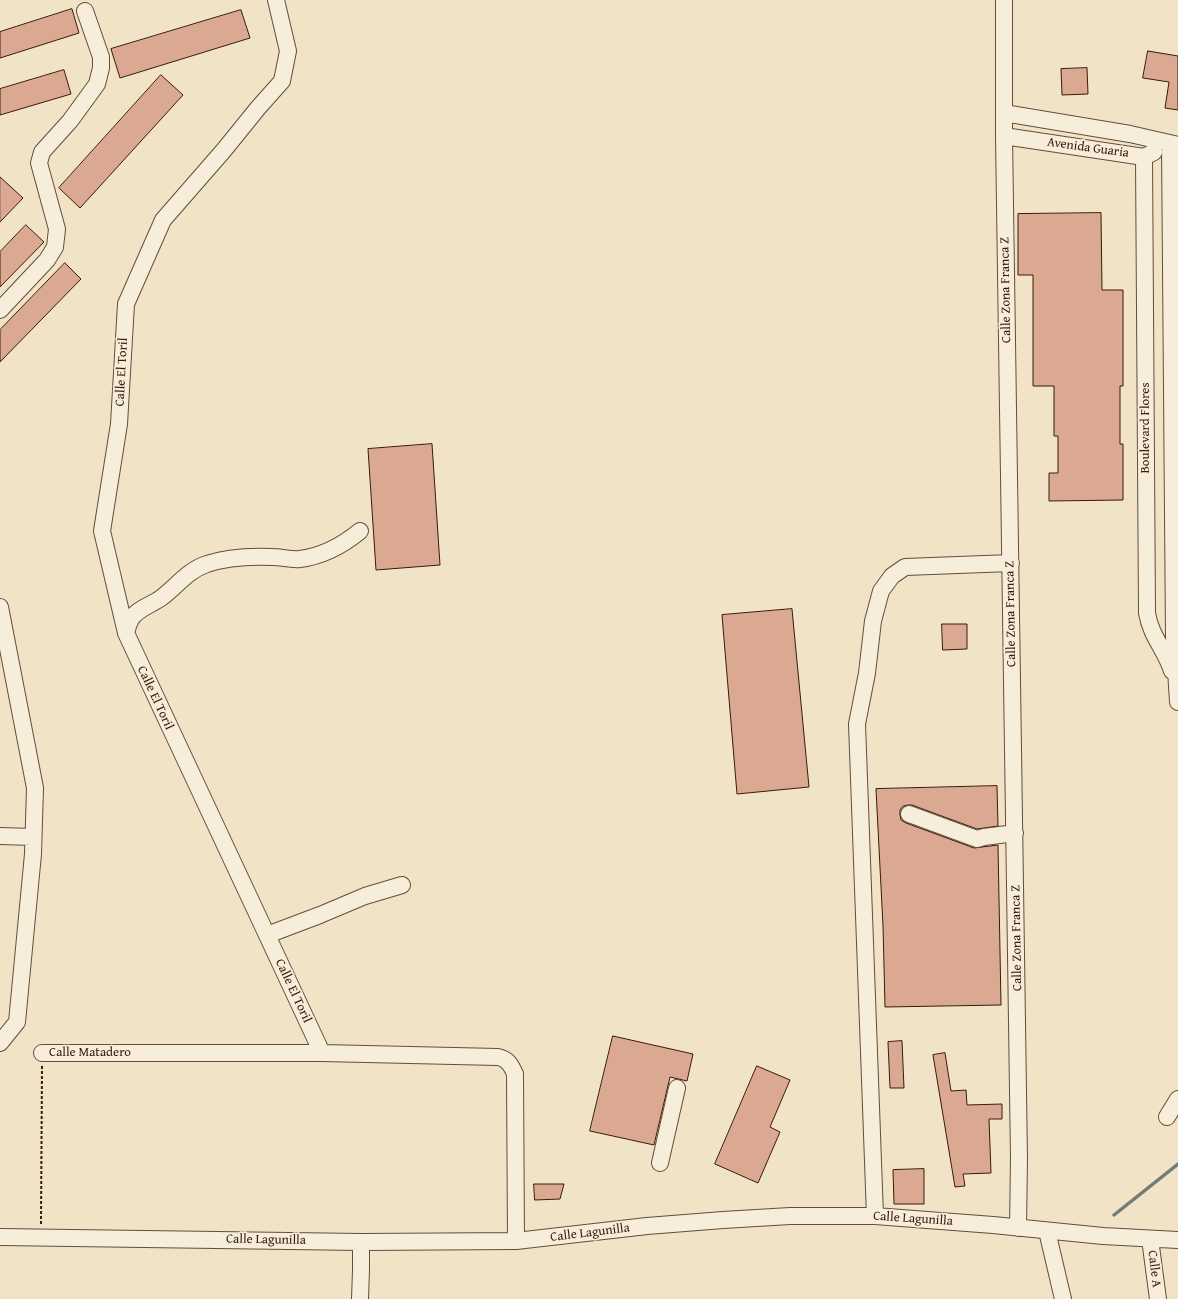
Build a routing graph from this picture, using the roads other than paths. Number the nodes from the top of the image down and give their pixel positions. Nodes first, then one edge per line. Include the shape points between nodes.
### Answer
1 (276, 0) edge
2 (1004, 0) edge
3 (84, 11) dead end
4 (1004, 113) junction
5 (1057, 122) junction
6 (1004, 136) junction
7 (1054, 144) junction
8 (1174, 144) edge
9 (1144, 157) junction
10 (0, 310) edge
11 (1146, 489) junction
12 (1173, 489) junction
13 (360, 531) dead end
14 (1011, 562) junction
15 (0, 608) edge
16 (126, 634) junction
17 (1176, 637) edge
18 (7, 675) edge
19 (1178, 697) edge
20 (909, 814) dead end
21 (1015, 833) junction
22 (0, 836) edge
23 (33, 837) junction
24 (402, 885) dead end
25 (266, 935) junction
26 (0, 1043) edge
27 (42, 1052) road end
28 (322, 1053) junction
29 (678, 1088) dead end
30 (1178, 1099) edge
31 (1167, 1117) dead end
32 (660, 1164) dead end
33 (875, 1216) junction
34 (1018, 1228) junction
35 (1048, 1231) junction
36 (0, 1237) edge
37 (1150, 1239) junction
38 (1178, 1240) edge
39 (361, 1242) junction
40 (516, 1242) junction
41 (360, 1299) edge
42 (1062, 1299) edge
43 (1158, 1299) edge

1 - 16 street, Calle El Toril via 288,50 282,82 163,220 126,304 119,424 102,531
2 - 4 street, Calle Zona Franca Z
3 - 10 street via 101,57 97,84 70,121 42,152 39,163 57,229 55,247 47,260
4 - 5 street, Avenida Guaria
4 - 6 street, Calle Zona Franca Z
5 - 7 street
5 - 8 street, Avenida Guaria
6 - 7 street, Avenida Guaria
6 - 14 street, Calle Zona Franca Z
7 - 9 street, Avenida Guaria
8 - 9 street, Avenida Guaria
8 - 12 street, Boulevard Flores
9 - 11 street, Boulevard Flores
11 - 12 street
11 - 19 street, Boulevard Flores via 1148,621 1168,659
12 - 17 street, Boulevard Flores
13 - 16 street via 338,547 314,556 300,559 252,557 207,564 192,571 159,599 140,610 131,619
14 - 21 street, Calle Zona Franca Z
14 - 33 street via 905,567 892,576 881,591 873,621 867,673 857,724
15 - 18 street
16 - 25 street, Calle El Toril
17 - 19 street, Boulevard Flores
18 - 23 street via 35,788
20 - 21 street via 977,839
21 - 34 street, Calle Zona Franca Z
22 - 23 street
23 - 26 street via 17,1022
24 - 25 street via 365,896
25 - 28 street, Calle El Toril
27 - 28 street, Calle Matadero
28 - 40 street via 504,1058 515,1074
29 - 32 street
30 - 31 street
33 - 34 street, Calle Lagunilla
33 - 40 street, Calle Lagunilla via 790,1216 723,1220 647,1226
34 - 35 street, Calle Lagunilla
35 - 37 street, Calle Lagunilla
35 - 42 street
36 - 39 street, Calle Lagunilla
37 - 38 street, Calle Lagunilla
37 - 43 street, Calle A
39 - 40 street, Calle Lagunilla
39 - 41 street

